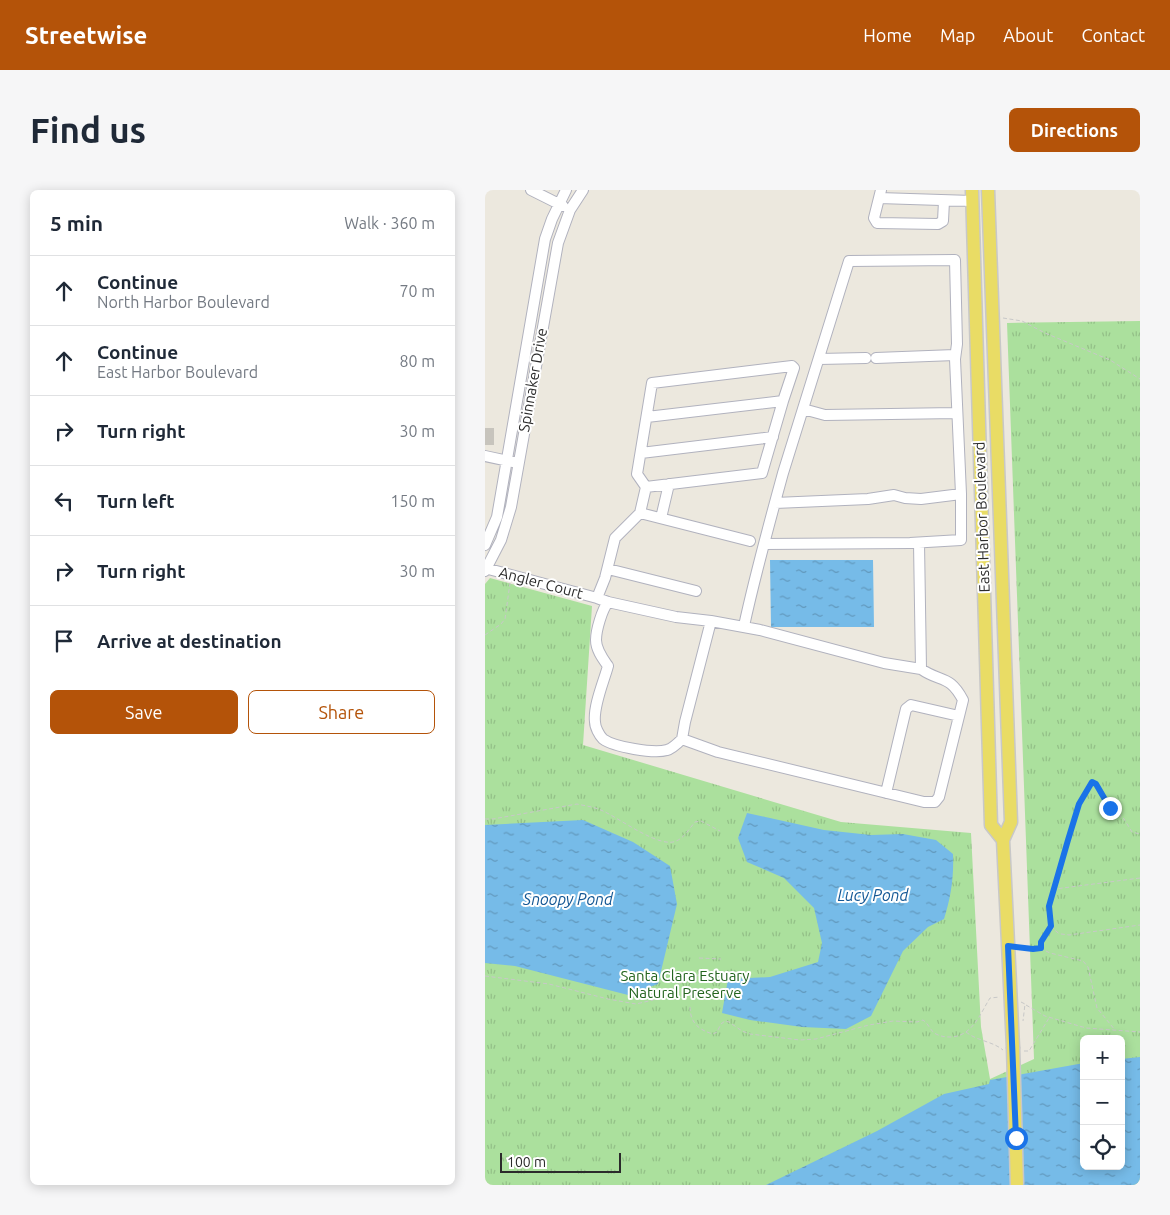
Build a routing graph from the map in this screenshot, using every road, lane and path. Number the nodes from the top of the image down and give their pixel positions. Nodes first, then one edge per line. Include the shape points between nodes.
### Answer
1 (531, 190) edge
2 (566, 190) edge
3 (583, 190) edge
4 (988, 190) edge
5 (880, 194) edge
6 (972, 196) edge
7 (944, 201) junction
8 (558, 204) junction
9 (570, 210) junction
10 (993, 318) junction
11 (955, 355) junction
12 (819, 359) junction
13 (1140, 379) edge
14 (783, 401) junction
15 (803, 409) junction
16 (957, 413) junction
17 (647, 418) junction
18 (773, 437) junction
19 (641, 454) junction
20 (485, 456) edge
21 (507, 461) junction
22 (519, 463) junction
23 (669, 484) junction
24 (646, 487) junction
25 (961, 494) junction
26 (775, 502) junction
27 (640, 512) junction
28 (661, 518) junction
29 (750, 541) dead end
30 (919, 543) junction
31 (764, 544) junction
32 (485, 545) edge
33 (486, 569) edge
34 (608, 569) junction
35 (511, 575) junction
36 (697, 591) dead end
37 (597, 598) junction
38 (608, 602) junction
39 (711, 621) junction
40 (743, 626) junction
41 (485, 635) edge
42 (921, 669) junction
43 (959, 716) junction
44 (682, 739) junction
45 (886, 793) junction
46 (485, 819) edge
47 (720, 831) dead end
48 (1140, 834) edge
49 (1003, 840) junction
50 (1140, 878) edge
51 (1055, 890) junction
52 (1140, 925) edge
53 (1051, 926) junction
54 (1008, 946) junction
55 (1041, 948) junction
56 (699, 958) dead end
57 (721, 959) dead end
58 (699, 975) dead end
59 (485, 976) edge
60 (1011, 995) junction
61 (1025, 1004) dead end
62 (690, 1007) dead end
63 (1049, 1018) junction
64 (1115, 1030) junction
65 (966, 1032) junction
66 (1140, 1032) edge
67 (1012, 1049) junction
68 (1017, 1185) edge

1 - 8 street
2 - 8 street, Spinnaker Drive
3 - 9 street, Spinnaker Drive
4 - 10 main road, East Harbor Boulevard
5 - 7 street
5 - 7 street via 874,218 877,223 938,224 943,221
6 - 7 street
6 - 49 main road, East Harbor Boulevard via 991,825
8 - 9 street
8 - 21 street, Spinnaker Drive via 542,255
9 - 22 street, Spinnaker Drive via 555,257
10 - 13 path via 1023,320 1045,333 1110,360
10 - 49 main road, East Harbor Boulevard via 1011,822
11 - 12 street
11 - 12 street via 955,260 849,260
11 - 16 street
12 - 15 street
14 - 17 street
14 - 17 street via 792,366 653,382
14 - 18 street
15 - 16 street via 825,414
15 - 26 street
16 - 25 street
17 - 19 street
18 - 19 street
18 - 23 street via 762,473
19 - 24 street via 637,474
20 - 21 street
21 - 22 street
21 - 32 street, Spinnaker Drive via 497,517
22 - 33 street, Spinnaker Drive via 507,521
23 - 24 street
23 - 28 street
24 - 27 street
25 - 26 street via 921,500 894,495
25 - 30 street via 961,540
26 - 31 street
27 - 28 street
27 - 34 street via 615,538
28 - 29 street
30 - 31 street
30 - 42 street
31 - 40 street
33 - 35 street, Angler Court
34 - 36 street
34 - 37 street
35 - 37 street, Angler Court
35 - 41 path via 505,618
37 - 38 street, Angler Court
38 - 39 street, Angler Court
38 - 44 street via 603,608 596,642 608,666 596,710 598,731 604,739 653,752 669,750
39 - 40 street, Angler Court
39 - 44 street
40 - 42 street, Angler Court via 884,663
42 - 43 street, Angler Court via 956,687 963,700
43 - 45 street, Angler Court via 939,797 935,802
43 - 45 street via 911,705 906,709
44 - 45 street via 718,752
46 - 47 path via 577,804 603,810 664,842 676,842 695,822
48 - 51 path via 1132,832 1092,782 1079,804
49 - 54 main road, East Harbor Boulevard
50 - 51 path
51 - 53 path via 1049,906
52 - 53 path via 1069,935 1056,932
53 - 55 path
54 - 55 path
54 - 60 main road, East Harbor Boulevard
55 - 64 path via 1083,961 1097,1008
56 - 57 path
58 - 59 path via 653,1000 636,1004 549,984
60 - 65 path via 990,998
60 - 67 main road, East Harbor Boulevard
61 - 63 path
62 - 65 path via 692,1021 701,1030 713,1034 725,1021 750,1034 800,1040 893,1021 923,1020 931,1031 943,1037
63 - 64 path via 1086,1028
63 - 67 path via 1029,1051
64 - 66 path
65 - 67 path via 975,1039
67 - 68 main road, East Harbor Boulevard, bridge

